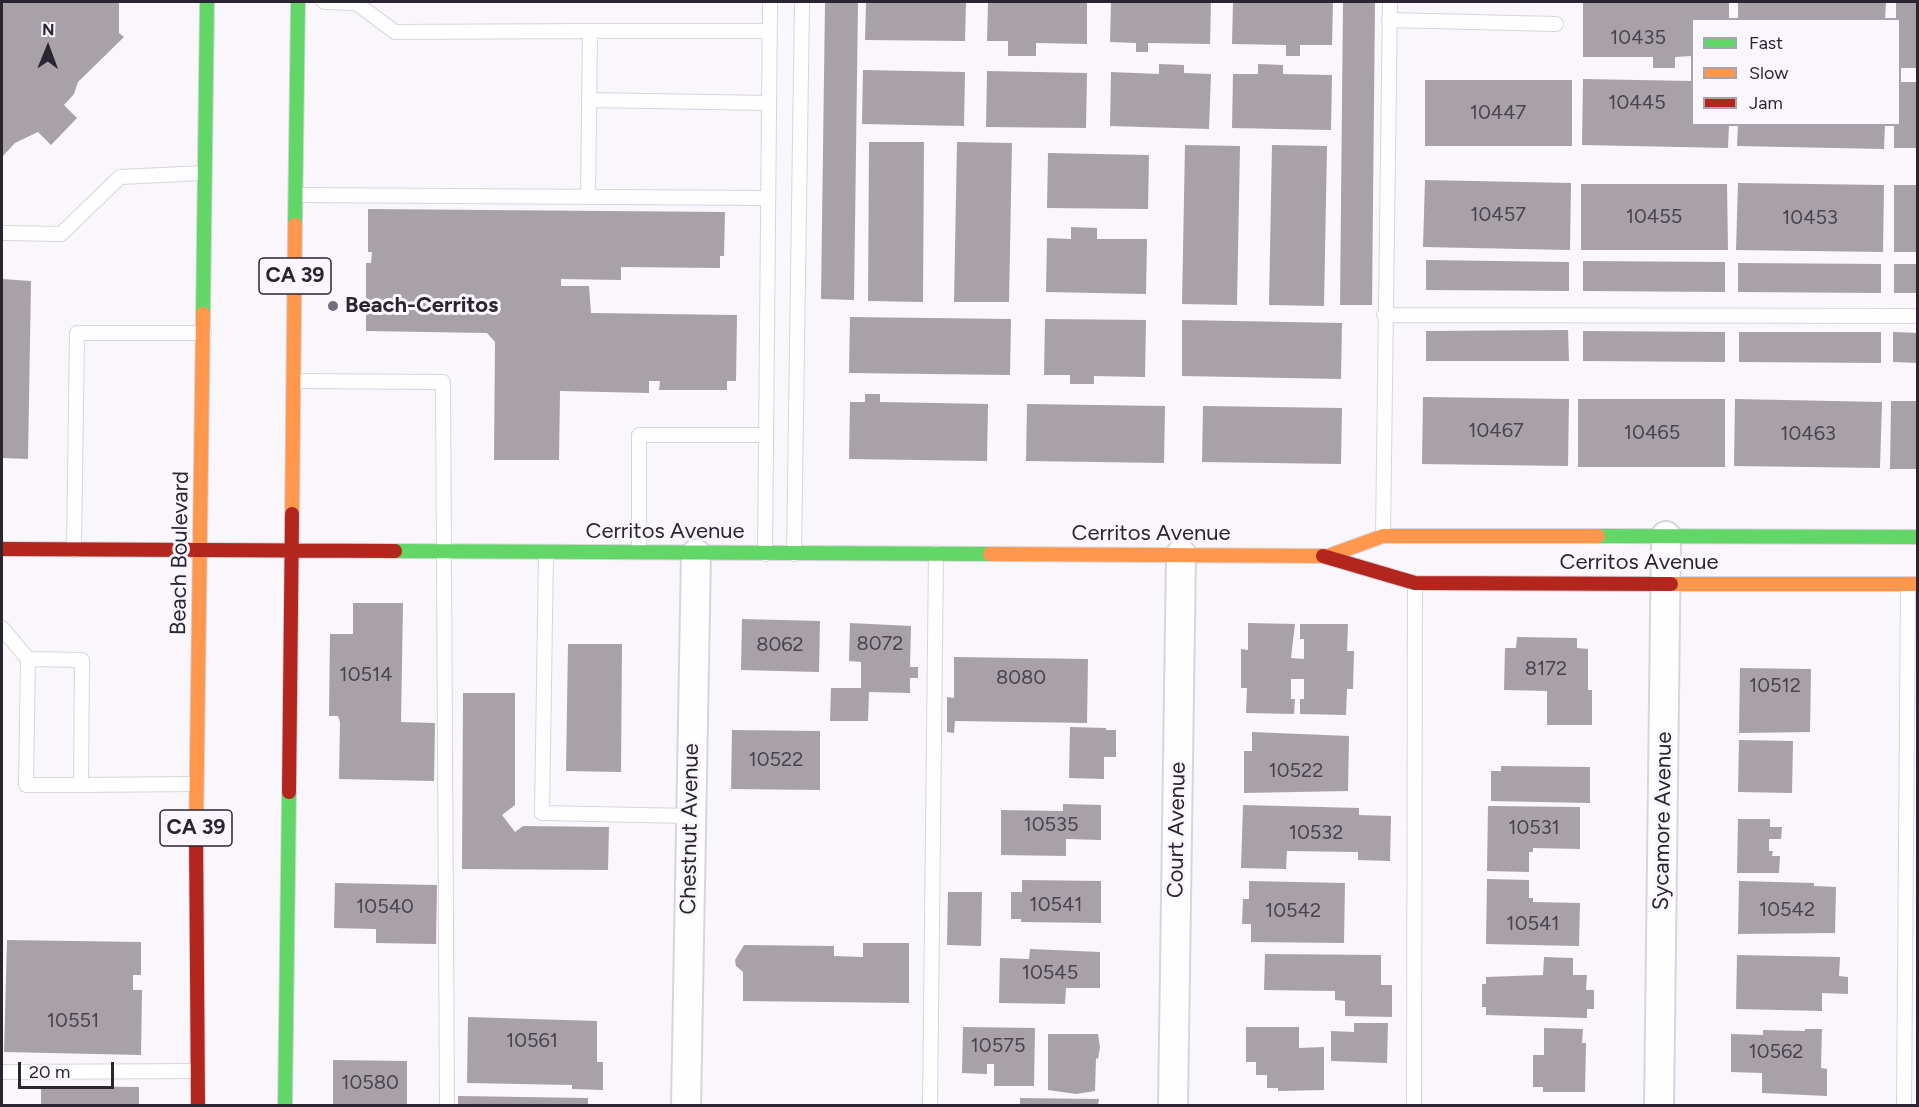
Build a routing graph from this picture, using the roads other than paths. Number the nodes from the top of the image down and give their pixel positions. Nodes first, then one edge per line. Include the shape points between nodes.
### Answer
1 (207, 2) edge
2 (298, 2) edge
3 (324, 2) edge
4 (770, 2) edge
5 (802, 2) edge
6 (1390, 2) edge
7 (1389, 20) junction
8 (1556, 24) dead end
9 (590, 31) junction
10 (770, 31) junction
11 (589, 100) junction
12 (769, 103) junction
13 (205, 172) junction
14 (296, 195) junction
15 (588, 197) junction
16 (768, 198) junction
17 (2, 234) edge
18 (1384, 315) junction
19 (1917, 316) edge
20 (204, 333) junction
21 (294, 381) junction
22 (766, 435) junction
23 (1383, 536) junction
24 (1666, 536) junction
25 (1917, 537) edge
26 (2, 549) edge
27 (74, 550) junction
28 (201, 550) junction
29 (292, 551) junction
30 (546, 552) junction
31 (446, 553) junction
32 (639, 553) junction
33 (936, 553) junction
34 (696, 554) junction
35 (765, 554) junction
36 (794, 554) junction
37 (1181, 555) junction
38 (1328, 556) junction
39 (1415, 583) junction
40 (1666, 583) junction
41 (1913, 585) edge
42 (2, 628) edge
43 (28, 659) junction
44 (196, 784) junction
45 (81, 785) junction
46 (690, 816) junction
47 (198, 1071) junction
48 (2, 1072) edge
49 (198, 1106) edge
50 (285, 1106) edge
51 (447, 1106) edge
52 (686, 1106) edge
53 (930, 1106) edge
54 (1173, 1106) edge
55 (1414, 1106) edge
56 (1659, 1106) edge
57 (1904, 1106) edge

1 - 13 main road, Beach Boulevard / CA 39
2 - 14 main road, CA 39
3 - 9 lane via 356,3 395,32
4 - 10 lane
5 - 36 lane
6 - 7 lane
7 - 8 lane
7 - 18 lane
9 - 10 lane
9 - 11 lane
10 - 12 lane
11 - 12 lane
11 - 15 lane
12 - 16 lane
13 - 17 lane via 120,177 61,234
13 - 20 main road, Beach Boulevard / CA 39
14 - 15 lane
14 - 21 main road, CA 39
15 - 16 lane
16 - 22 lane
18 - 19 lane
18 - 23 lane
20 - 27 lane via 77,333
20 - 28 main road, Beach Boulevard / CA 39
21 - 29 main road, CA 39
21 - 31 lane via 443,382
22 - 32 lane via 639,435
22 - 35 lane
23 - 24 main road, Cerritos Avenue
23 - 38 main road, Cerritos Avenue
24 - 25 main road, Cerritos Avenue
24 - 40 street, Sycamore Avenue
26 - 27 main road, Cerritos Avenue
27 - 28 main road, Cerritos Avenue
28 - 29 main road, Cerritos Avenue
28 - 44 main road, Beach Boulevard / CA 39
29 - 31 main road, Cerritos Avenue
29 - 50 main road, CA 39
30 - 31 main road, Cerritos Avenue
30 - 32 main road, Cerritos Avenue
30 - 46 lane via 542,813
31 - 51 lane
32 - 34 main road, Cerritos Avenue
33 - 36 main road, Cerritos Avenue
33 - 37 main road, Cerritos Avenue
33 - 53 lane
34 - 35 main road, Cerritos Avenue
34 - 46 street, Chestnut Avenue
35 - 36 main road, Cerritos Avenue
37 - 38 main road, Cerritos Avenue
37 - 54 street, Court Avenue
38 - 39 main road, Cerritos Avenue
39 - 40 main road, Cerritos Avenue
39 - 55 lane
40 - 41 main road, Cerritos Avenue
40 - 56 street, Sycamore Avenue
41 - 57 lane
42 - 43 lane
43 - 45 lane via 82,660
43 - 45 lane via 26,785
44 - 45 lane
44 - 47 main road, Beach Boulevard / CA 39
46 - 52 street, Chestnut Avenue
47 - 48 lane
47 - 49 main road, Beach Boulevard / CA 39

